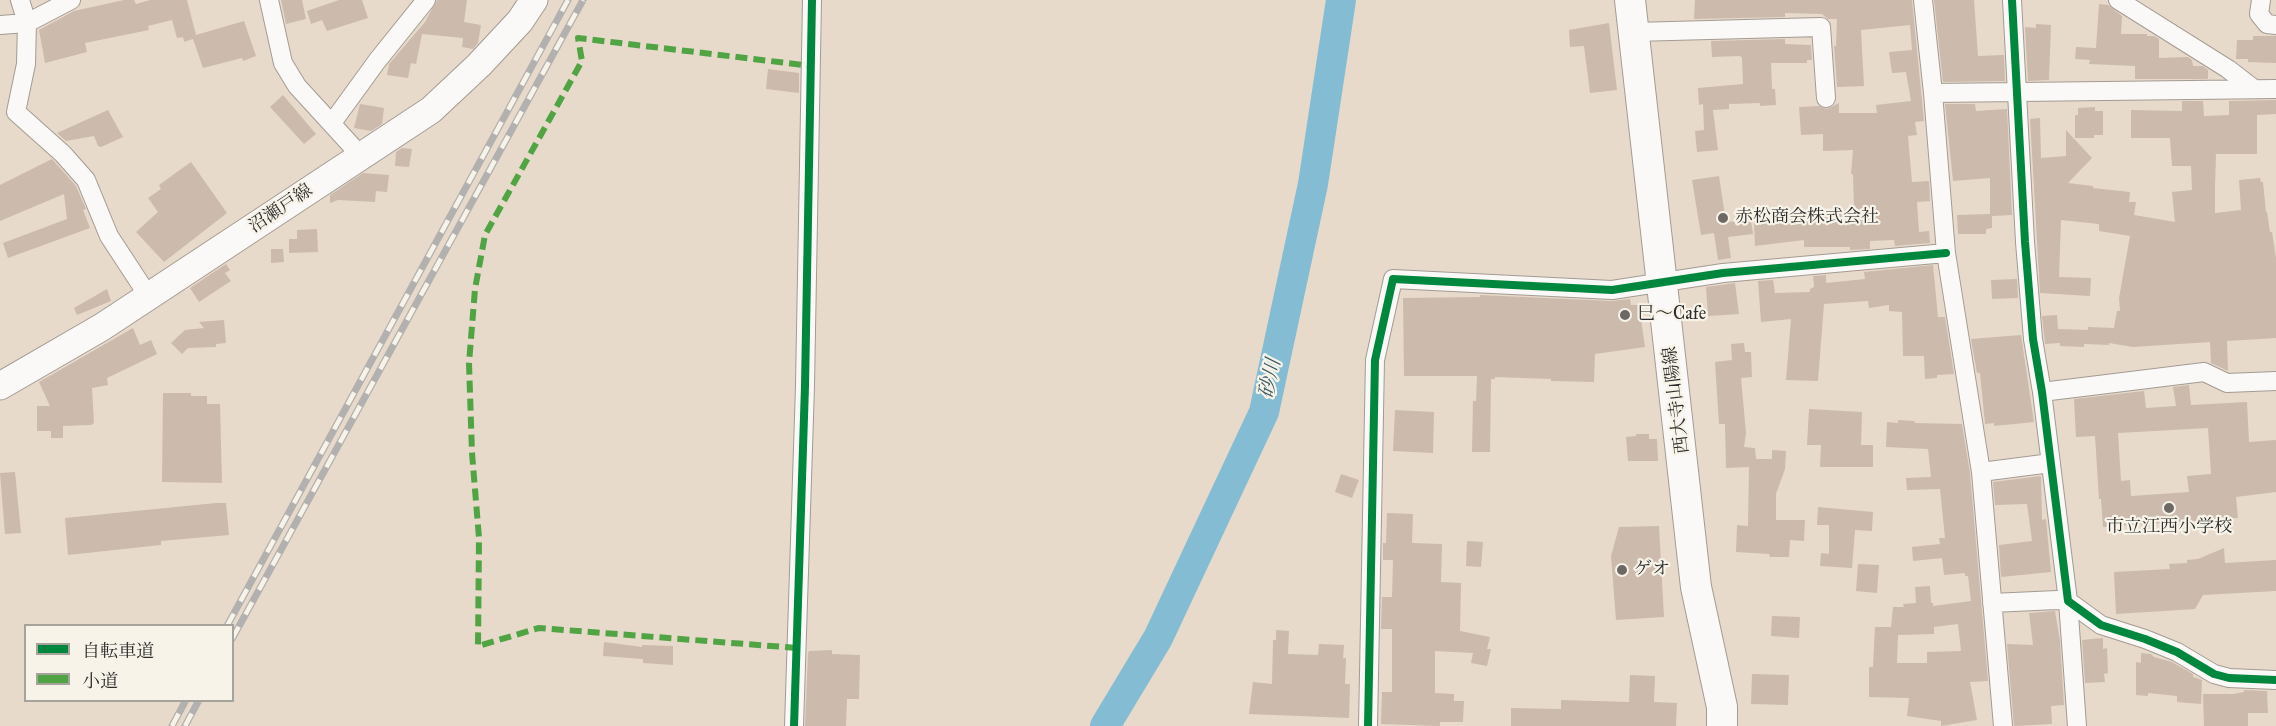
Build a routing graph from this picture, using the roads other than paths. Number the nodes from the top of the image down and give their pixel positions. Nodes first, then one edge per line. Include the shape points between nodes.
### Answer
1 (20, 0) edge
2 (71, 0) edge
3 (269, 0) edge
4 (426, 0) edge
5 (534, 0) edge
6 (812, 0) edge
7 (1630, 0) edge
8 (1923, 0) edge
9 (2012, 0) edge
10 (2118, 0) edge
11 (2261, 0) edge
12 (27, 23) junction
13 (0, 25) edge
14 (2276, 25) edge
15 (1634, 32) junction
16 (2276, 89) edge
17 (2254, 90) junction
18 (2018, 92) junction
19 (1933, 93) junction
20 (1826, 98) dead end
21 (332, 123) junction
22 (361, 156) junction
23 (1946, 253) junction
24 (1663, 282) junction
25 (149, 297) junction
26 (2276, 381) edge
27 (0, 386) edge
28 (2042, 392) junction
29 (2051, 463) junction
30 (1981, 472) junction
31 (2068, 602) junction
32 (1992, 603) junction
33 (2276, 680) edge
34 (794, 726) edge
35 (1368, 726) edge
36 (1722, 726) edge
37 (2003, 726) edge
38 (2077, 726) edge

1 - 12 street
2 - 12 street
3 - 21 street via 283,63 297,86
4 - 21 street
5 - 22 main road, 沼瀬戸線 via 479,65 431,110
6 - 34 street via 806,375
7 - 15 main road, 西大寺山陽線
8 - 19 street
9 - 18 street
10 - 17 street via 2228,69
11 - 14 street via 2259,14 2267,24
12 - 13 street
12 - 25 street via 26,64 16,112 86,180 109,236
15 - 20 street via 1821,27
15 - 24 main road, 西大寺山陽線
16 - 17 street
17 - 18 street
18 - 19 street
18 - 28 street via 2033,339
19 - 23 street
21 - 22 street
22 - 25 main road, 沼瀬戸線
23 - 24 street
23 - 30 street
24 - 35 street via 1612,290 1393,279 1375,360
24 - 36 main road, 西大寺山陽線 via 1696,587 1722,706
25 - 27 main road, 沼瀬戸線
26 - 28 street via 2227,383 2204,372
28 - 29 street
29 - 30 street
29 - 31 street
30 - 32 street
31 - 32 street
31 - 33 street via 2101,625 2177,652 2214,674
31 - 38 street
32 - 37 street

